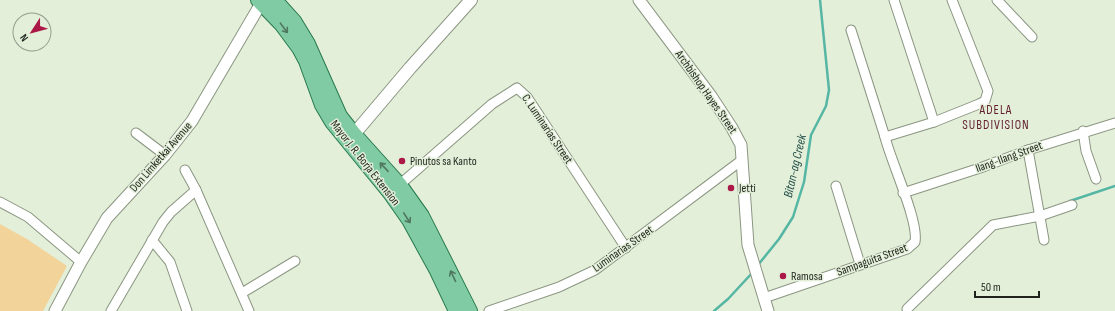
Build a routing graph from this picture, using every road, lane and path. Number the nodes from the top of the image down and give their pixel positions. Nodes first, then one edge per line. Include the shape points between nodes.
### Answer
1 (275, 0) edge
2 (471, 0) edge
3 (639, 0) edge
4 (894, 0) edge
5 (952, 0) edge
6 (997, 0) edge
7 (260, 1) edge
8 (851, 30) dead end
9 (1032, 37) dead end
10 (934, 122) junction
11 (1115, 123) edge
12 (1083, 132) junction
13 (136, 133) dead end
14 (884, 137) junction
15 (351, 138) junction
16 (1028, 150) junction
17 (165, 155) junction
18 (742, 160) junction
19 (185, 170) dead end
20 (1096, 179) dead end
21 (836, 186) dead end
22 (395, 189) junction
23 (196, 190) junction
24 (903, 193) junction
25 (0, 202) edge
26 (1072, 205) dead end
27 (1040, 215) junction
28 (152, 240) junction
29 (1044, 240) dead end
30 (626, 248) junction
31 (295, 261) dead end
32 (81, 262) junction
33 (860, 264) junction
34 (242, 293) junction
35 (764, 298) junction
36 (116, 308) edge
37 (907, 310) dead end
38 (55, 311) edge
39 (187, 311) edge
40 (249, 311) edge
41 (456, 311) edge
42 (470, 311) edge
43 (489, 311) edge
44 (768, 311) edge

1 - 15 main road, Mayor J. R. Borja Extension via 294,22 316,57
2 - 15 main road
3 - 18 street, Archbishop Hayes Street via 732,128 741,145
4 - 10 street
5 - 10 street via 988,91 985,101
6 - 9 street
7 -> 15 main road, Mayor J. R. Borja Extension via 299,48 322,105 332,122
7 - 17 street, Don Limketkai Avenue via 204,103
8 - 14 street, Sampaguita Street
10 - 14 street
11 - 12 street, Ilang-Ilang Street
12 - 16 street, Ilang-Ilang Street
12 - 20 street
13 - 17 street
14 - 24 street, Sampaguita Street
15 - 22 main road, Mayor J. R. Borja Extension
16 - 24 street, Ilang-Ilang Street
16 - 27 street
17 - 32 street, Don Limketkai Avenue via 107,218
18 - 30 street, Luminarias Street
18 - 35 street, Archbishop Hayes Street via 747,234
19 - 23 street
21 - 33 street
22 - 30 street, C. Luminarias Street via 492,104 517,88 527,97
22 -> 41 main road, Mayor J. R. Borja Extension
42 -> 22 main road, Mayor J. R. Borja Extension via 422,216
23 - 28 street via 171,212
23 - 34 street
24 - 33 street, Sampaguita Street via 916,228 915,242 907,249
25 - 32 street via 28,217
26 - 27 street
27 - 29 street
27 - 37 street via 993,225
28 - 36 street
28 - 39 street via 170,262
30 - 43 street, Luminarias Street via 604,265 576,280
31 - 34 street
32 - 38 street, Don Limketkai Avenue
33 - 35 street, Sampaguita Street
34 - 40 street
35 - 44 street, Archbishop Hayes Street

